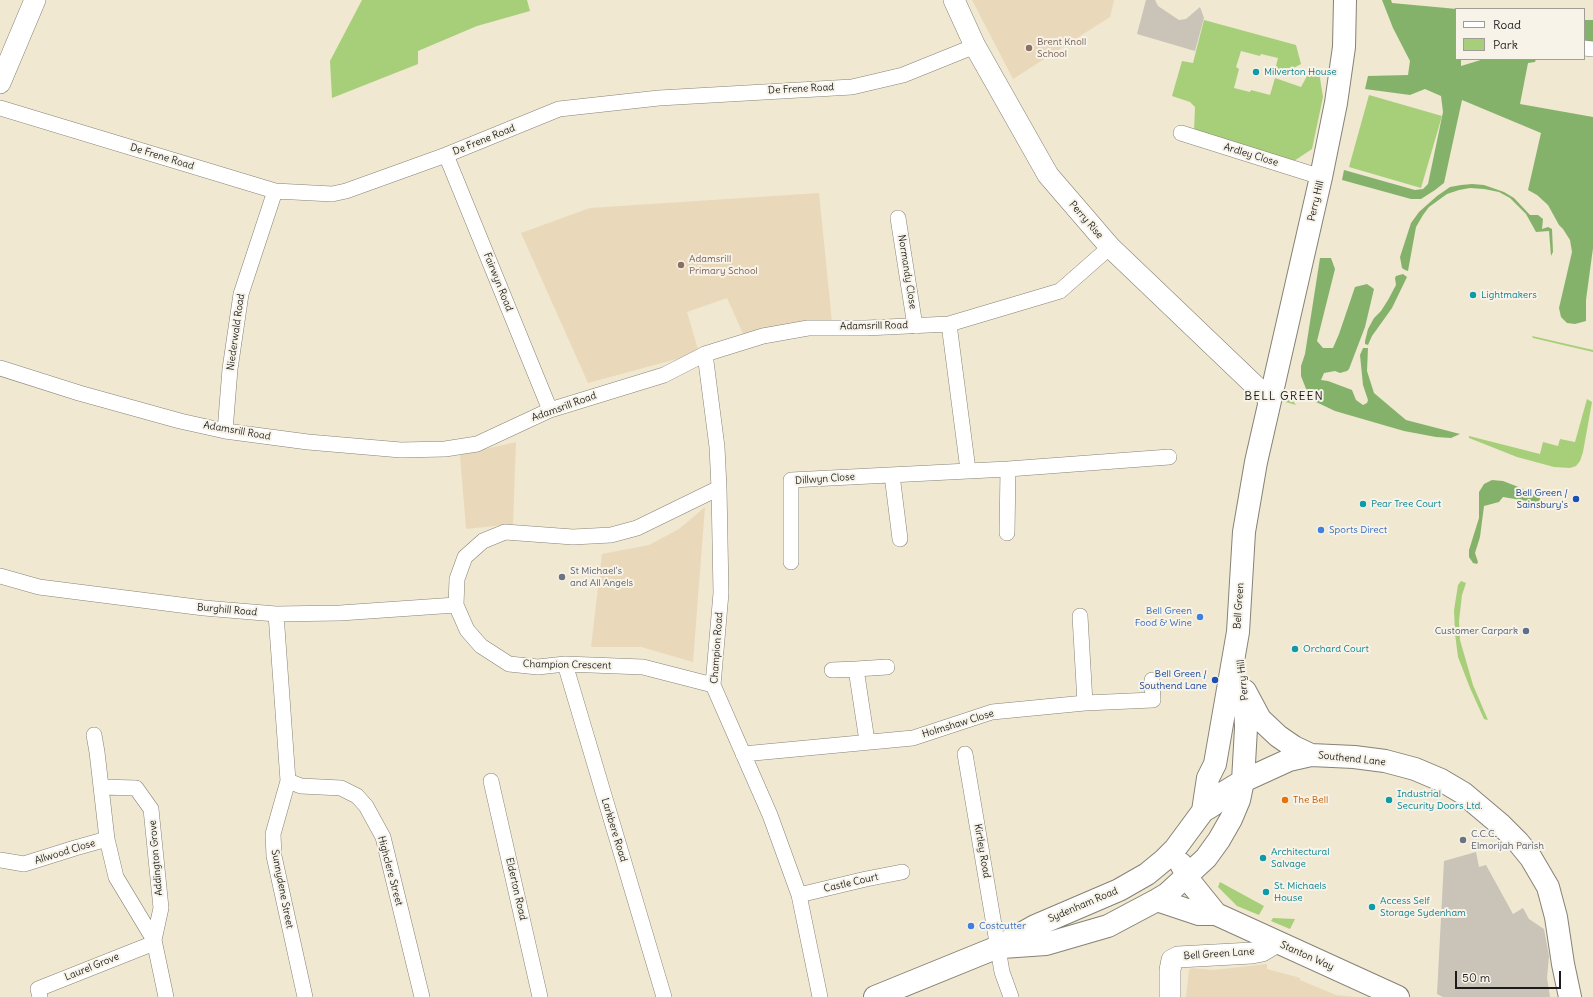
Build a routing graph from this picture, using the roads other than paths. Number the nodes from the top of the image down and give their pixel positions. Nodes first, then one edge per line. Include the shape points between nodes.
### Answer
1 (35, 0) edge
2 (954, 0) edge
3 (1344, 0) edge
4 (975, 46) junction
5 (0, 84) edge
6 (0, 108) edge
7 (1181, 133) dead end
8 (446, 155) junction
9 (1321, 177) junction
10 (275, 191) junction
11 (898, 218) dead end
12 (1110, 247) junction
13 (949, 324) junction
14 (916, 326) junction
15 (705, 354) junction
16 (0, 368) edge
17 (1270, 400) junction
18 (550, 410) junction
19 (225, 431) junction
20 (1169, 457) dead end
21 (968, 470) junction
22 (1008, 470) junction
23 (892, 475) junction
24 (719, 488) junction
25 (1007, 533) dead end
26 (900, 539) dead end
27 (791, 562) dead end
28 (0, 576) edge
29 (456, 604) junction
30 (276, 614) junction
31 (1080, 616) dead end
32 (1238, 632) junction
33 (565, 664) junction
34 (887, 667) dead end
35 (856, 669) junction
36 (832, 670) dead end
37 (1152, 680) dead end
38 (713, 685) junction
39 (1245, 691) junction
40 (1085, 704) junction
41 (1246, 728) joint
42 (94, 736) dead end
43 (867, 741) junction
44 (743, 754) junction
45 (965, 754) dead end
46 (1311, 755) junction
47 (288, 781) junction
48 (491, 781) dead end
49 (1243, 781) junction
50 (101, 787) junction
51 (1203, 811) junction
52 (107, 839) junction
53 (1170, 855) junction
54 (0, 860) edge
55 (902, 872) dead end
56 (1187, 875) junction
57 (799, 895) junction
58 (1158, 900) junction
59 (1216, 914) junction
60 (154, 941) junction
61 (1277, 942) junction
62 (998, 947) junction
63 (1568, 996) edge
64 (40, 997) edge
65 (166, 997) edge
66 (305, 997) edge
67 (422, 997) edge
68 (540, 997) edge
69 (664, 997) edge
70 (820, 997) edge
71 (875, 997) edge
72 (1011, 997) edge
73 (1170, 997) edge
74 (1398, 997) edge

1 - 5 main road
2 - 4 main road, Perry Rise
3 - 9 main road, Perry Hill via 1344,47
4 - 8 street, De Frene Road via 903,75 852,87 659,98 559,109
4 - 12 main road, Perry Rise via 1048,175
6 - 10 street, De Frene Road
7 - 9 street, Ardley Close
8 - 10 street, De Frene Road via 332,194
8 - 18 street, Fairwyn Road
9 - 17 main road, Perry Hill
10 - 19 street, Niederwald Road via 241,294 230,370
11 - 14 street, Normandy Close
12 - 13 street, Adamsrill Road via 1060,291
12 - 17 main road, Perry Rise
13 - 14 street, Adamsrill Road
13 - 21 street
14 - 15 street, Adamsrill Road via 808,328 763,336
15 - 18 street, Adamsrill Road via 664,375
15 - 24 street, Champion Road via 717,447
16 - 19 street, Adamsrill Road via 86,395
17 - 32 main road, Bell Green via 1244,532
18 - 19 street, Adamsrill Road via 477,444 445,449 401,450 308,442
20 - 22 street, Dillwyn Close
21 - 22 street, Dillwyn Close
21 - 23 street, Dillwyn Close
22 - 25 street
23 - 26 street
23 - 27 street, Dillwyn Close via 791,480
24 - 29 street, Champion Crescent via 637,528 611,535 573,537 505,532 483,542 465,557 457,579
24 - 38 street, Champion Road via 721,593
28 - 30 street, Burghill Road via 39,587 204,608
29 - 30 street, Burghill Road via 340,613
29 - 33 street, Champion Crescent via 467,630 481,646 509,664 538,667
30 - 47 street
31 - 40 street
32 - 39 main road, Perry Hill
32 - 51 main road, Bell Green via 1215,764 1208,778
33 - 38 street, Champion Crescent via 643,667
33 - 69 street, Larkbere Road
34 - 35 street
35 - 36 street
35 - 43 street
37 - 40 street, Holmshaw Close via 1153,700
38 - 44 street, Champion Road
39 - 41 main road, Perry Hill
39 - 46 main road, Southend Lane via 1260,719 1278,736
40 - 43 street, Holmshaw Close via 992,712 913,738
41 - 49 main road, Sydenham Road
42 - 50 street
43 - 44 street, Holmshaw Close
44 - 57 street, Champion Road via 770,815
45 - 62 street, Kirtley Road
46 - 49 main road, Southend Lane via 1289,760
46 - 63 main road, Southend Lane via 1385,761 1415,769 1463,793 1501,825 1531,858 1548,887 1556,917
47 - 66 street, Sunnydene Street via 273,834 274,856
47 - 67 street, Highclere Street via 302,786 341,788 357,796 366,806 383,837
48 - 68 street, Elderton Road
49 - 51 main road, Southend Lane
49 - 56 main road, Sydenham Road via 1239,800 1219,840 1206,858
50 - 52 street, Addington Grove
50 - 60 street, Addington Grove via 136,788 151,809 160,908
51 - 53 main road
52 - 54 street, Allwood Close via 24,864
52 - 60 street, Addington Grove via 116,877
53 - 56 main road, Stanton Way
53 - 62 main road, Sydenham Road via 1147,874 1119,890 1035,926
55 - 57 street, Castle Court
56 - 58 main road, Sydenham Road
56 - 59 main road, Stanton Way
57 - 70 street, Champion Road
58 - 59 main road, Stanton Way via 1199,914
58 - 62 main road, Sydenham Road via 1108,926 1046,944
59 - 61 main road, Stanton Way
60 - 64 street, Laurel Grove via 38,989
60 - 65 street, Addington Grove
61 - 73 main road, Bell Green Lane via 1262,951 1178,957 1172,960
61 - 74 main road, Stanton Way
62 - 71 main road, Sydenham Road
62 - 72 street, Kirtley Road via 1002,972

